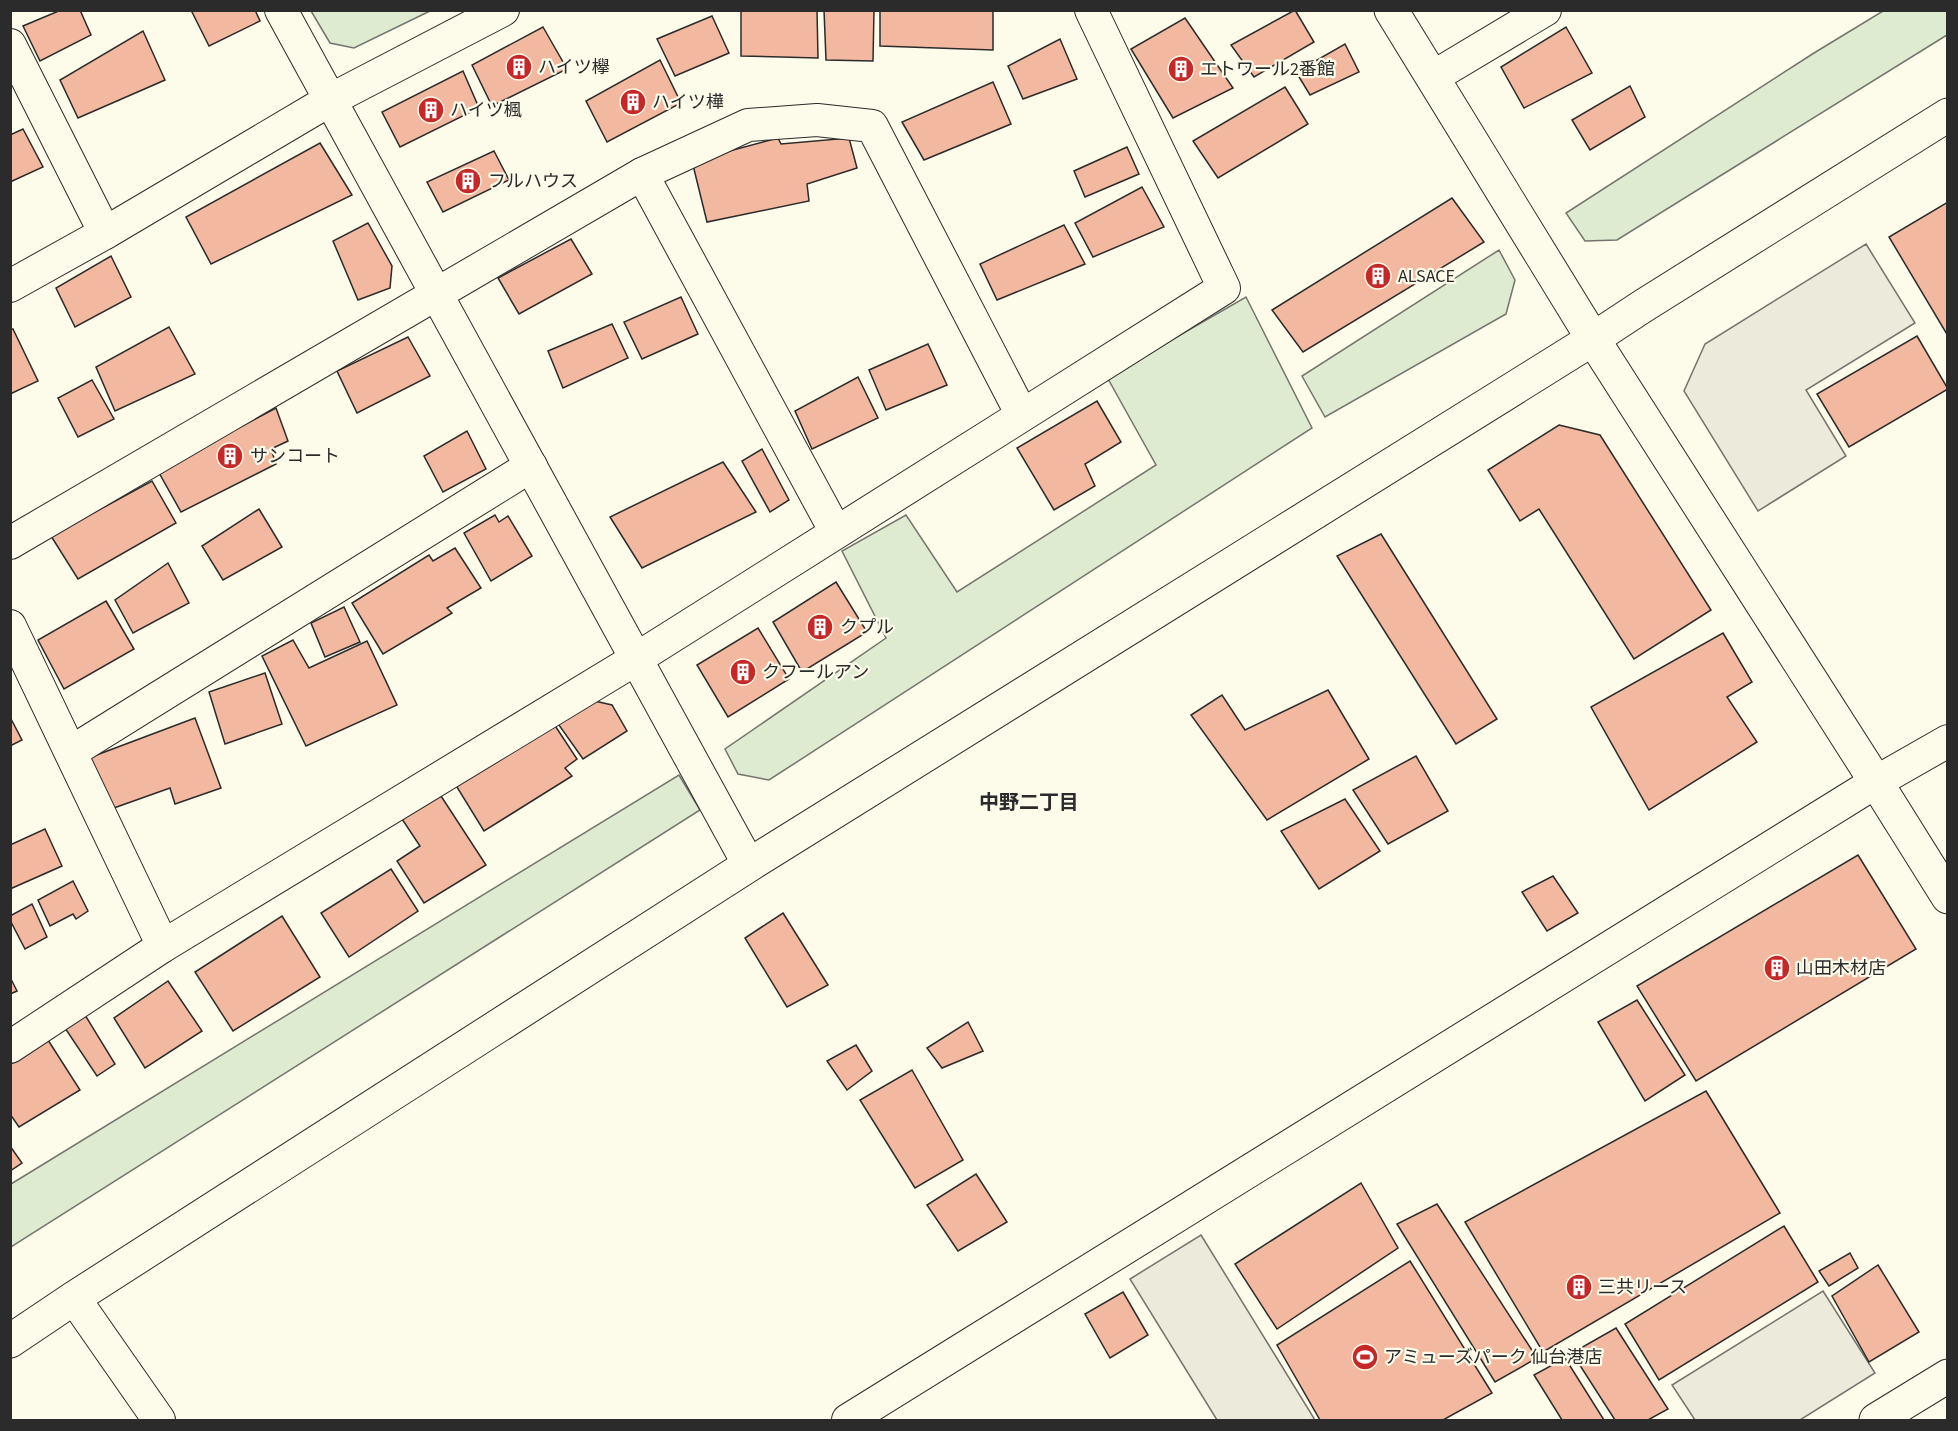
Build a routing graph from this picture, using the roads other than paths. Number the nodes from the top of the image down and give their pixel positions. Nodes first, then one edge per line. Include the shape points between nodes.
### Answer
1 (281, 10) edge
2 (503, 10) edge
3 (1091, 10) edge
4 (1391, 10) edge
5 (1545, 10) edge
6 (10, 45) edge
7 (1432, 77) junction
8 (330, 100) junction
9 (1947, 115) edge
10 (642, 174) junction
11 (105, 233) junction
12 (10, 286) edge
13 (436, 294) junction
14 (1593, 339) junction
15 (1022, 415) junction
16 (531, 466) junction
17 (836, 532) junction
18 (10, 543) edge
19 (10, 626) edge
20 (636, 659) junction
21 (1947, 741) edge
22 (71, 752) junction
23 (1876, 782) junction
24 (749, 865) junction
25 (1947, 897) edge
26 (163, 945) junction
27 (10, 1047) edge
28 (74, 1298) junction
29 (10, 1341) edge
30 (1947, 1376) edge
31 (159, 1420) edge
32 (848, 1420) edge
33 (1876, 1420) edge

1 - 8 street
2 - 8 street
3 - 15 street via 1224,288
4 - 7 street
5 - 7 street
6 - 11 street
7 - 14 street
8 - 11 street
8 - 13 street
9 - 14 street
10 - 13 street
10 - 15 street via 748,125 817,120 872,126
10 - 17 street
11 - 12 street
13 - 16 street
13 - 18 street
14 - 23 street
14 - 24 street
15 - 17 street
16 - 20 street
16 - 22 street
17 - 20 street
19 - 22 street
20 - 24 street
20 - 26 street
21 - 23 street
22 - 26 street
23 - 25 street
23 - 32 street
24 - 28 street
26 - 27 street
28 - 29 street
28 - 31 street
30 - 33 street

